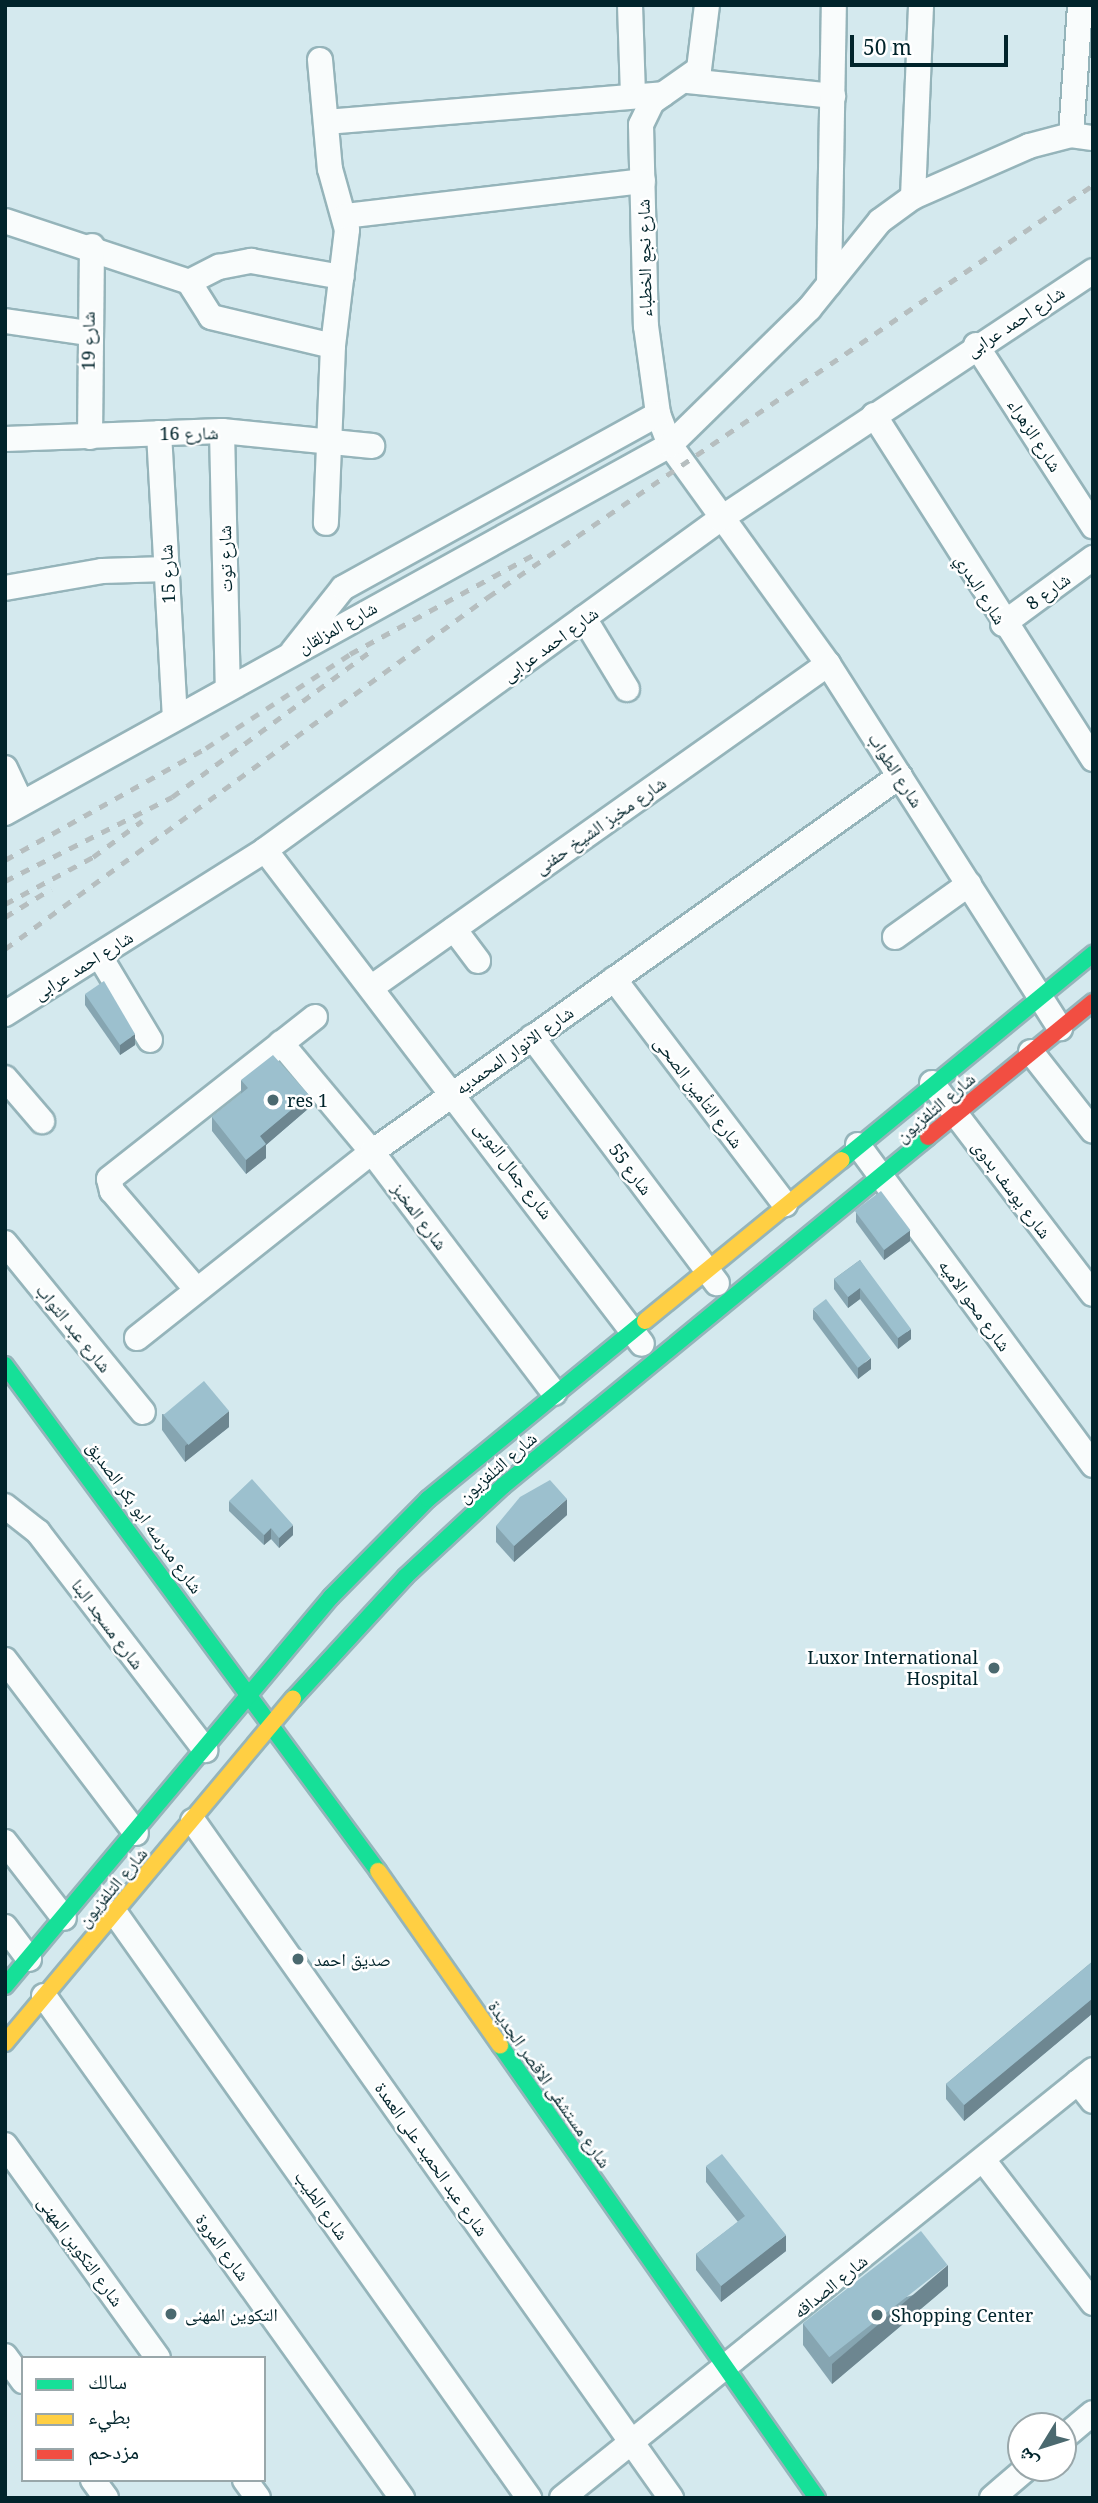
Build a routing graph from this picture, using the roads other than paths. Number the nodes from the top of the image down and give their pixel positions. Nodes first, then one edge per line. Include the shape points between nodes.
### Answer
1 (630, 5) edge
2 (706, 5) edge
3 (834, 5) edge
4 (920, 5) edge
5 (1080, 5) edge
6 (320, 60) dead end
7 (688, 81) junction
8 (663, 94) junction
9 (633, 96) junction
10 (833, 96) junction
11 (326, 122) junction
12 (1082, 137) edge
13 (643, 181) junction
14 (913, 197) junction
15 (345, 216) junction
16 (5, 221) edge
17 (92, 246) junction
18 (1093, 271) edge
19 (342, 277) junction
20 (189, 282) junction
21 (829, 284) junction
22 (5, 321) edge
23 (87, 333) junction
24 (976, 345) junction
25 (333, 346) junction
26 (658, 414) junction
27 (874, 415) junction
28 (222, 432) junction
29 (159, 433) junction
30 (90, 437) junction
31 (5, 439) edge
32 (328, 442) junction
33 (670, 445) junction
34 (372, 446) dead end
35 (720, 519) junction
36 (326, 523) dead end
37 (1093, 526) edge
38 (1093, 558) edge
39 (167, 569) junction
40 (5, 588) edge
41 (584, 618) junction
42 (1003, 624) junction
43 (292, 652) junction
44 (828, 664) junction
45 (229, 686) junction
46 (627, 689) dead end
47 (175, 715) junction
48 (1093, 760) edge
49 (5, 768) edge
50 (900, 776) junction
51 (13, 808) edge
52 (265, 850) junction
53 (969, 884) junction
54 (454, 929) junction
55 (895, 937) dead end
56 (1093, 954) edge
57 (99, 955) junction
58 (478, 961) dead end
59 (614, 979) junction
60 (372, 987) junction
61 (1040, 996) junction
62 (1093, 1002) edge
63 (5, 1014) edge
64 (315, 1017) dead end
65 (1060, 1028) junction
66 (532, 1037) junction
67 (149, 1040) dead end
68 (281, 1043) junction
69 (1031, 1052) junction
70 (5, 1078) edge
71 (932, 1083) junction
72 (454, 1092) junction
73 (956, 1114) junction
74 (42, 1121) dead end
75 (1093, 1131) edge
76 (858, 1144) junction
77 (372, 1152) junction
78 (881, 1176) junction
79 (785, 1204) junction
80 (8, 1251) edge
81 (706, 1269) junction
82 (196, 1289) junction
83 (1093, 1294) edge
84 (730, 1300) junction
85 (632, 1330) junction
86 (137, 1338) dead end
87 (655, 1362) junction
88 (5, 1365) edge
89 (554, 1393) junction
90 (143, 1412) dead end
91 (479, 1453) junction
92 (1093, 1465) edge
93 (503, 1486) junction
94 (5, 1506) edge
95 (5, 1660) edge
96 (251, 1694) junction
97 (274, 1722) junction
98 (225, 1726) junction
99 (205, 1750) junction
100 (248, 1755) junction
101 (193, 1821) junction
102 (136, 1833) junction
103 (5, 1842) edge
104 (115, 1913) junction
105 (64, 1918) junction
106 (5, 1927) edge
107 (29, 1959) junction
108 (5, 1986) edge
109 (44, 1996) junction
110 (5, 2043) edge
111 (1088, 2084) edge
112 (5, 2145) edge
113 (984, 2161) junction
114 (1093, 2303) edge
115 (5, 2356) edge
116 (157, 2356) edge
117 (726, 2370) junction
118 (21, 2378) edge
119 (1093, 2413) edge
120 (1077, 2426) edge
121 (632, 2443) junction
122 (94, 2482) edge
123 (246, 2482) edge
124 (1011, 2482) edge
125 (106, 2498) edge
126 (258, 2498) edge
127 (402, 2498) edge
128 (529, 2498) edge
129 (562, 2498) edge
130 (671, 2498) edge
131 (817, 2498) edge
132 (992, 2498) edge

1 - 9 street
2 - 7 street via 703,56
3 - 10 street
4 - 14 street
5 - 12 street
6 - 11 street
7 - 8 street, شارع نجع الخطباء
7 - 10 street
8 - 9 street
8 - 13 street, شارع نجع الخطباء via 641,125
9 - 11 street
10 - 21 street
11 - 15 street via 330,169
12 - 14 street, شارع المزلقان via 1029,146
13 - 15 street
13 - 26 street, شارع نجع الخطباء via 646,326
14 - 21 street, شارع المزلقان via 851,250
15 - 19 street
16 - 17 street
17 - 20 street
17 - 23 street, شارع 19
18 - 24 street, شارع احمد عرابى
19 - 20 street via 251,261
19 - 25 street
20 - 25 street via 211,317
21 - 33 street, شارع المزلقان
22 - 23 street
23 - 30 street, شارع 19
24 - 27 street, شارع احمد عرابى
24 - 37 street, شارع الزهراء
25 - 32 street
26 - 33 street, شارع نجع الخطباء
26 - 43 street via 343,588
27 - 35 street, شارع احمد عرابى
27 - 42 street, شارع البدري
28 - 29 street, شارع 16
28 - 32 street, شارع 16
28 - 45 street, شارع توت
29 - 30 street, شارع 16
29 - 39 street, شارع 15
30 - 31 street, شارع 16
32 - 34 street, شارع 16
32 - 36 street
33 - 35 street, شارع نجع الخطباء
33 - 43 street, شارع المزلقان
35 - 41 street, شارع احمد عرابى
35 - 44 street, شارع الطواب
38 - 42 street, شارع 8
39 - 40 street via 102,571
39 - 47 street, شارع 15
41 - 46 street
41 - 52 street, شارع احمد عرابى
42 - 48 street, شارع البدري
43 - 45 street, شارع المزلقان
44 - 50 street, شارع الطواب
44 - 54 street, شارع مخبز الشيخ حفنى
45 - 47 street, شارع المزلقان
47 - 51 street, شارع المزلقان
49 - 51 street
50 - 53 street, شارع الطواب
50 - 59 street, شارع الانوار المحمديه
52 - 57 street, شارع احمد عرابى
52 - 60 street, شارع جمال النوبى
53 - 55 street
53 - 61 street, شارع الطواب
54 - 58 street
54 - 60 street, شارع مخبز الشيخ حفنى
56 - 61 main road, شارع التلفزيون
57 - 63 street, شارع احمد عرابى
57 - 67 street
59 - 66 street, شارع الانوار المحمديه
59 - 79 street, شارع التأمين الصحى
60 - 72 street, شارع جمال النوبى
61 - 65 street, شارع الطواب
61 - 71 main road, شارع التلفزيون
62 - 65 main road, شارع التلفزيون
64 - 68 street
65 - 69 main road, شارع التلفزيون
66 - 72 street, شارع الانوار المحمديه
66 - 81 street, شارع 55
68 - 77 street, شارع المخبز
68 - 82 street via 109,1179 112,1191
69 - 73 main road, شارع التلفزيون
69 - 75 street
70 - 74 street
71 - 73 street, شارع يوسف بدوى
71 - 76 main road, شارع التلفزيون
72 - 77 street, شارع الانوار المحمديه
72 - 85 street, شارع جمال النوبى
73 - 78 main road, شارع التلفزيون
73 - 83 street, شارع يوسف بدوى
76 - 78 street, شارع محو الاميه
76 - 79 main road, شارع التلفزيون
77 - 82 street, شارع الانوار المحمديه
77 - 89 street, شارع المخبز
78 - 84 main road, شارع التلفزيون
78 - 92 street, شارع محو الاميه
79 - 81 main road, شارع التلفزيون
80 - 90 street, شارع عبد التواب
81 - 84 street, شارع 55
81 - 85 main road, شارع التلفزيون
82 - 86 street, شارع الانوار المحمديه
84 - 87 main road, شارع التلفزيون
85 - 87 street, شارع جمال النوبى
85 - 89 main road, شارع التلفزيون
87 - 93 main road, شارع التلفزيون
88 - 96 main road, شارع مدرسه ابو بكر الصديق
89 - 91 main road, شارع التلفزيون
91 - 93 main road
91 - 96 main road, شارع التلفزيون via 378,1547
93 - 97 main road, شارع التلفزيون via 405,1577
94 - 99 street, شارع مسجد البنا via 38,1532
95 - 102 street
96 - 97 main road, شارع مستشفى الاقصر الجديدة
96 - 98 main road, شارع التلفزيون
97 - 100 main road, شارع التلفزيون
97 - 117 main road, شارع مستشفى الاقصر الجديدة
98 - 99 main road, شارع التلفزيون
98 - 100 main road
99 - 102 main road, شارع التلفزيون
100 - 101 main road, شارع التلفزيون
101 - 104 main road, شارع التلفزيون
101 - 121 street, شارع عبد الحميد على العمدة
102 - 105 main road, شارع التلفزيون
103 - 105 street
104 - 109 main road, شارع التلفزيون
104 - 128 street, شارع الطيب
105 - 107 main road, شارع التلفزيون
106 - 107 street
107 - 108 main road, شارع التلفزيون
109 - 110 main road, شارع التلفزيون
109 - 127 street, شارع المروة
111 - 113 street, شارع الصداقه
112 - 116 street, شارع التكوين المهنى
113 - 114 street
113 - 117 street, شارع الصداقه
115 - 118 street
117 - 121 street, شارع الصداقه
117 - 131 main road, شارع مستشفى الاقصر الجديدة
119 - 120 street
121 - 129 street, شارع الصداقه
121 - 130 street, شارع عبد الحميد على العمدة
122 - 125 street
123 - 126 street
124 - 132 street

